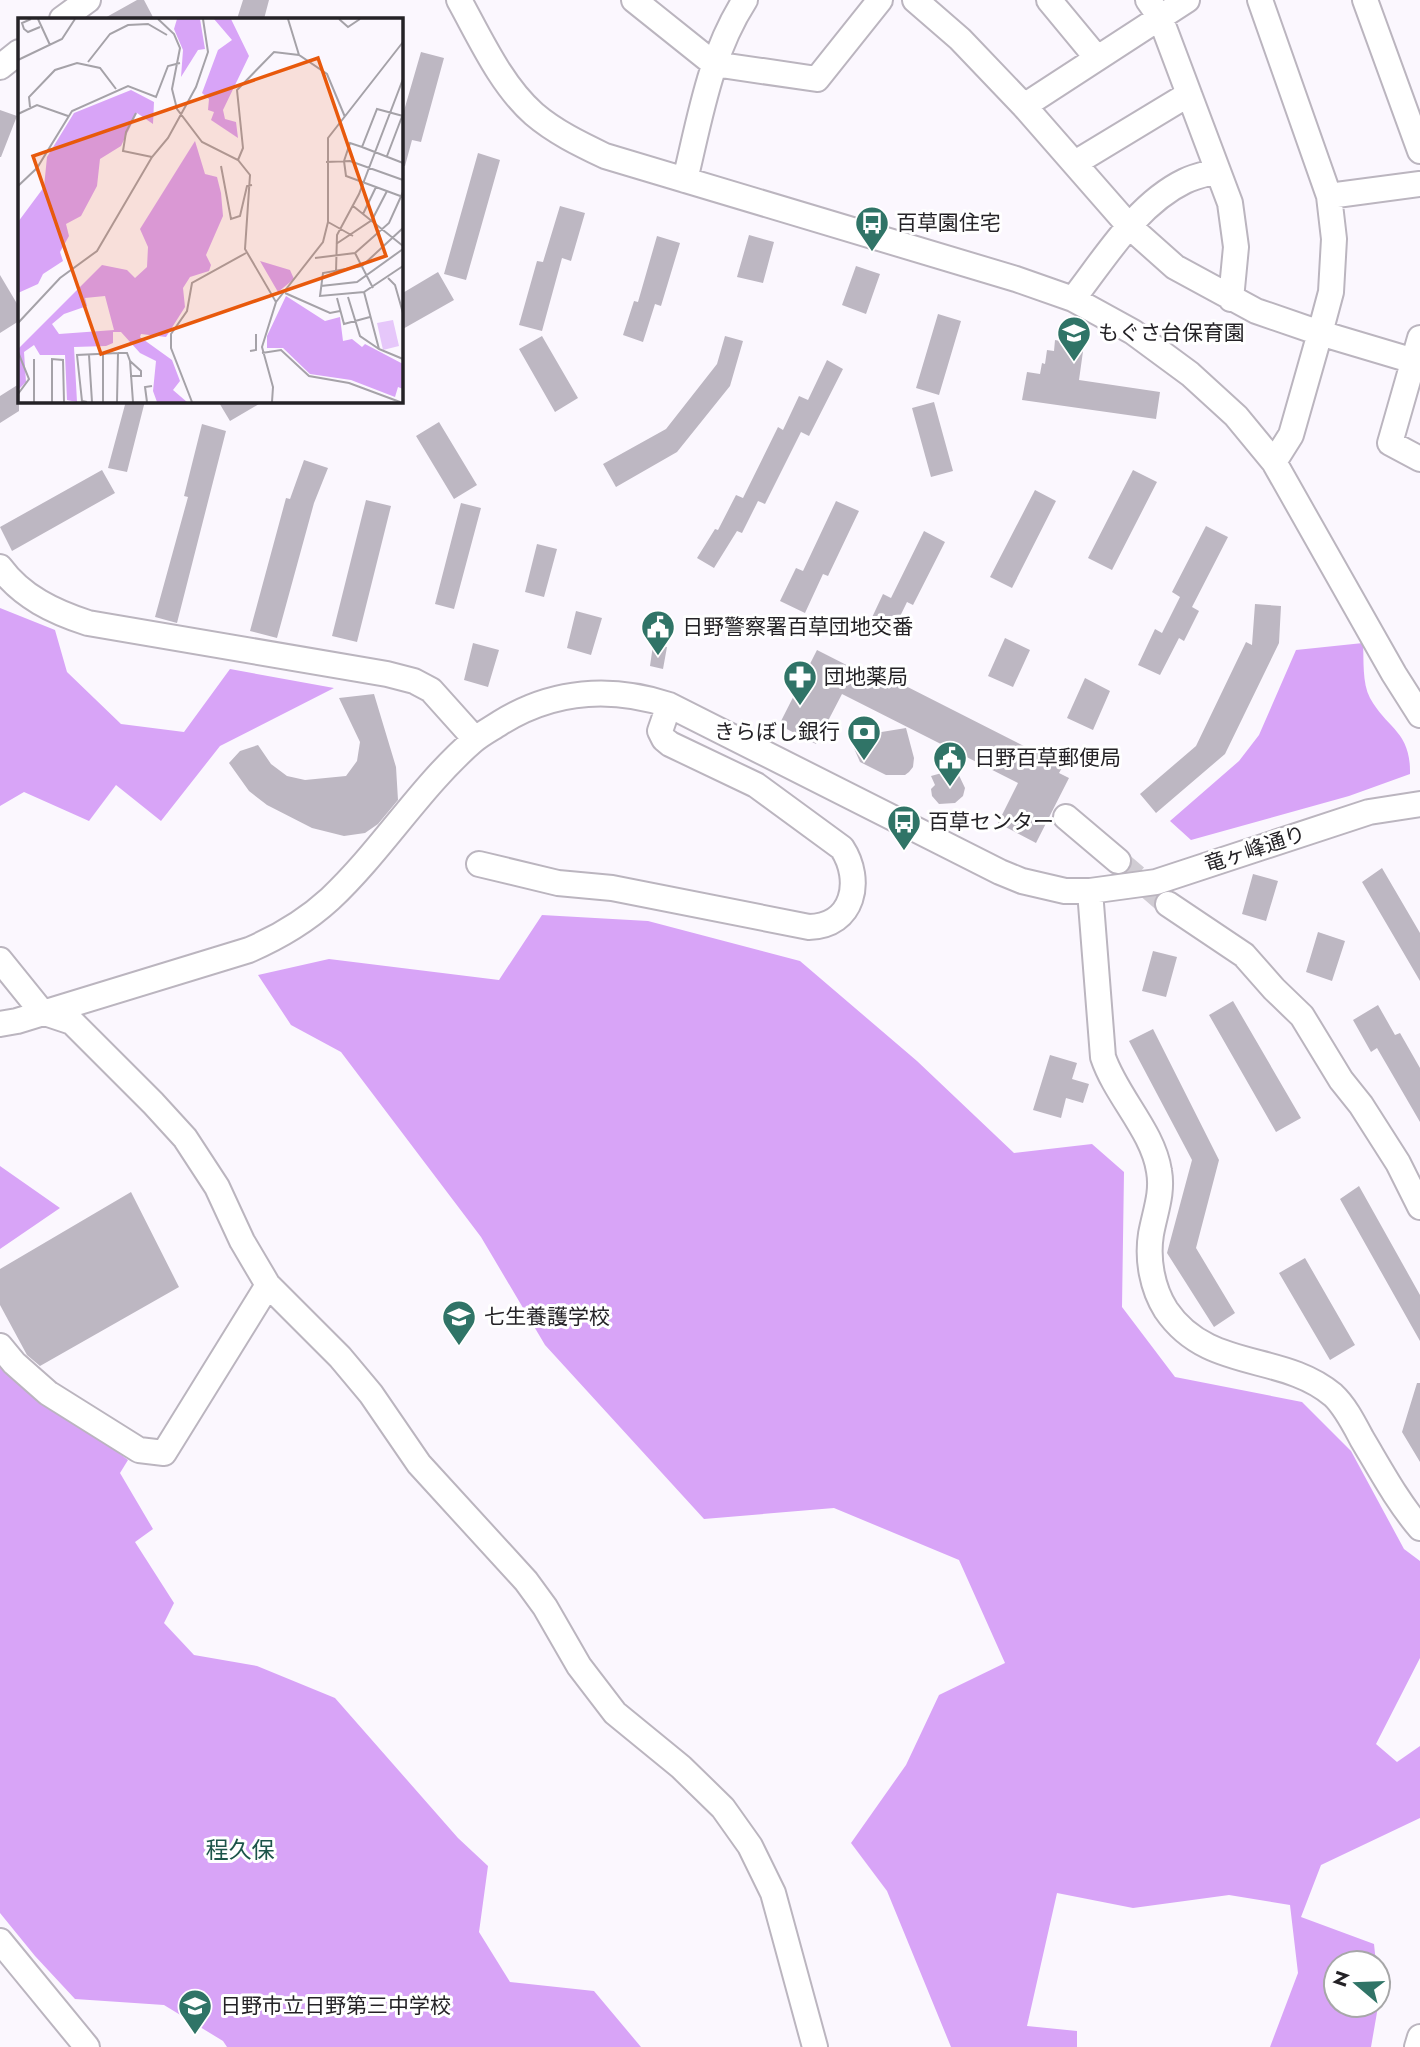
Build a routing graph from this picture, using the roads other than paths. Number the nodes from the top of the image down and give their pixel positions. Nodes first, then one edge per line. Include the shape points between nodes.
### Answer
1 (88, 0) edge
2 (459, 0) edge
3 (634, 0) edge
4 (745, 0) edge
5 (880, 0) edge
6 (915, 0) edge
7 (1049, 0) edge
8 (1187, 0) edge
9 (1260, 0) edge
10 (1365, 0) edge
11 (1154, 8) edge
12 (63, 18) edge
13 (18, 53) edge
14 (1097, 58) junction
15 (714, 64) junction
16 (0, 67) edge
17 (1189, 94) junction
18 (1024, 106) junction
19 (1420, 151) edge
20 (1075, 163) junction
21 (1217, 171) junction
22 (685, 180) junction
23 (1420, 184) edge
24 (1329, 196) junction
25 (1130, 227) junction
26 (1073, 299) junction
27 (1231, 299) junction
28 (1320, 333) junction
29 (1417, 349) edge
30 (1420, 459) edge
31 (1274, 462) junction
32 (0, 567) edge
33 (669, 705) junction
34 (1420, 715) edge
35 (475, 739) junction
36 (1420, 804) edge
37 (1066, 817) dead end
38 (1118, 861) tunnel mouth
39 (479, 864) dead end
40 (1090, 891) junction
41 (1168, 904) tunnel mouth
42 (0, 960) edge
43 (42, 1013) junction
44 (0, 1024) edge
45 (1420, 1207) edge
46 (268, 1285) junction
47 (0, 1346) edge
48 (1420, 1528) edge
49 (0, 1941) edge
50 (1420, 2037) edge
51 (87, 2047) edge
52 (815, 2047) edge
53 (1417, 2047) edge

1 - 12 street
2 - 22 street via 508,83 533,113 605,156
3 - 15 street
4 - 15 street
5 - 15 street via 817,79
6 - 18 street
7 - 14 street
8 - 11 street
9 - 24 street
10 - 19 street
11 - 14 street
11 - 17 street
13 - 16 street
14 - 18 street
15 - 22 street
17 - 20 street
17 - 21 street
18 - 20 street
20 - 25 street
21 - 25 street via 1187,180 1160,196
21 - 27 street via 1230,203 1236,247
22 - 26 street
23 - 24 street
24 - 28 street via 1334,239 1331,292
25 - 26 street
25 - 27 street via 1175,267
26 - 31 street via 1133,332 1190,374 1236,416
27 - 28 street
28 - 29 street
28 - 31 street via 1291,435
29 - 30 street via 1390,443
31 - 34 street
32 - 35 street via 47,607 88,623 414,681 430,690
33 - 35 street, 竜ヶ峰通り via 626,694 575,694 514,715
33 - 39 street via 660,732 664,739 756,785 842,848 850,861 854,890 841,915 824,927 809,927 612,888 558,883
33 - 40 street, 竜ヶ峰通り via 1000,872 1045,888
35 - 43 street, 竜ヶ峰通り via 330,899 284,934 249,950
36 - 40 street, 竜ヶ峰通り via 1369,812 1156,882
37 - 38 street
40 - 48 street via 1103,1057 1159,1170 1160,1194 1149,1262 1165,1308 1182,1330 1214,1350 1315,1381 1336,1398
41 - 45 street via 1244,955 1302,1016 1398,1163
42 - 43 street
43 - 44 street, 竜ヶ峰通り
43 - 46 street via 72,1022 185,1138 217,1187
46 - 47 street via 164,1453 139,1450 48,1393
46 - 52 street via 340,1357 425,1472 526,1581 579,1666 615,1713 723,1808 750,1846 773,1893
49 - 51 street
50 - 53 street

